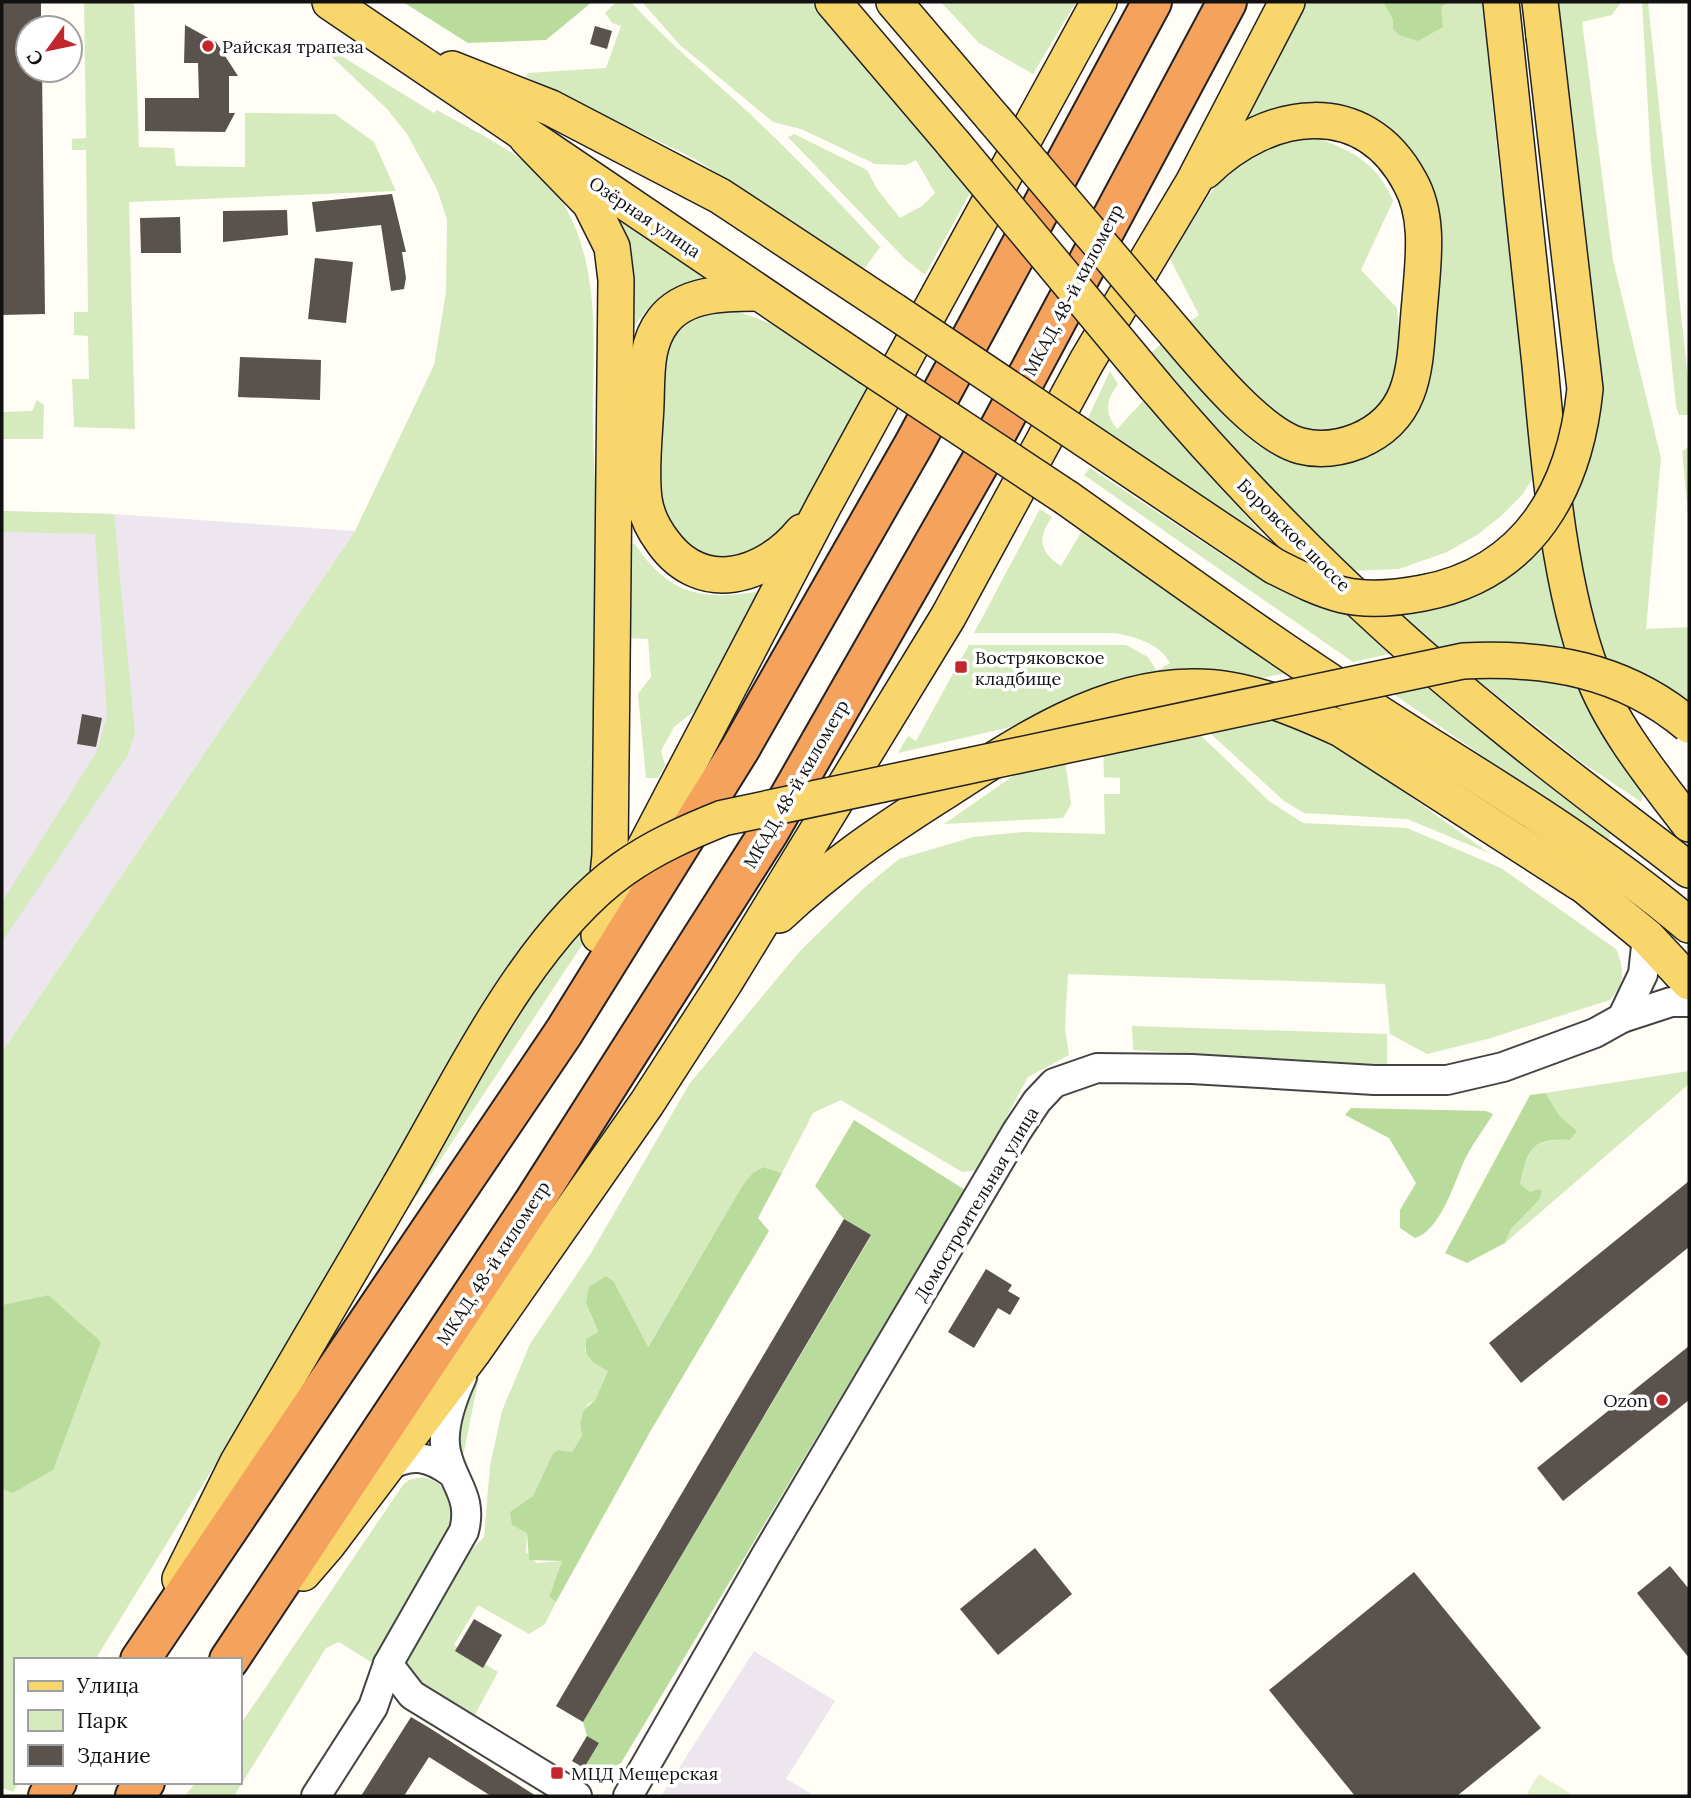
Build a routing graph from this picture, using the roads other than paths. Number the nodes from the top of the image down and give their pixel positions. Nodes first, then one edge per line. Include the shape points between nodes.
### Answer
1 (330, 2) edge
2 (833, 2) edge
3 (894, 2) edge
4 (1099, 2) edge
5 (1153, 2) edge
6 (1227, 2) edge
7 (1287, 2) edge
8 (1501, 2) edge
9 (1539, 2) edge
10 (397, 47) junction
11 (527, 138) junction
12 (1193, 183) junction
13 (757, 293) junction
14 (824, 505) junction
15 (1689, 725) edge
16 (1405, 730) junction
17 (1689, 824) edge
18 (1689, 870) edge
19 (1580, 883) junction
20 (1689, 925) edge
21 (600, 935) junction
22 (1647, 937) junction
23 (725, 982) junction
24 (1689, 982) edge
25 (1689, 1003) edge
26 (1622, 1018) junction
27 (564, 1032) junction
28 (473, 1352) junction
29 (385, 1468) junction
30 (452, 1473) junction
31 (234, 1653) edge
32 (143, 1655) edge
33 (388, 1664) junction
34 (316, 1796) edge
35 (577, 1796) edge
36 (628, 1796) edge

1 - 10 main road, Озёрная улица
2 - 18 main road, Боровское шоссе, bridge via 1248,491 1382,621 1500,723
3 - 12 main road, bridge via 1248,413 1300,446 1325,449 1347,446 1388,424 1409,390 1424,232 1411,183 1392,154 1364,133 1307,118 1253,134 1224,152
4 - 14 main road
5 - 27 highway via 914,444 747,737
6 - 31 highway, МКАД, 48-й километр via 994,438 769,832 542,1189
7 - 12 main road
8 - 17 main road via 1551,484 1570,587 1592,675 1655,779
9 - 10 main road, bridge via 1585,389 1581,432 1568,475 1520,544 1490,569 1445,589 1394,598 1344,596 1274,566 720,196 551,107
10 - 11 main road, Озёрная улица
11 - 13 main road, Озёрная улица
11 - 21 main road via 590,203 612,247 616,280 610,856
12 - 23 main road via 1087,361 948,617
13 - 14 main road via 720,293 692,300 664,319 651,340 643,455 644,500 653,530 691,569 719,577 773,559
13 - 16 main road, Озёрная улица, bridge via 1068,498
14 - 21 main road
15 - 32 main road, bridge via 1631,688 1576,668 1514,659 1463,661 723,818 650,850 587,899 518,983 238,1462
16 - 19 main road
16 - 20 main road via 1494,784
19 - 22 main road
19 - 23 main road via 1341,729 1306,713 1220,688 1161,689 1081,714 1035,736 855,849 777,918
21 - 27 main road
22 - 24 main road
22 - 26 street via 1643,974
23 - 28 main road via 647,1103
25 - 26 street, Домостроительная улица via 1671,1002
26 - 36 street, Домостроительная улица via 1546,1053 1447,1080 1356,1080 1111,1067 1054,1083 1017,1131
27 - 32 highway
28 - 29 main road
28 - 30 street via 457,1387 445,1432
29 - 30 street via 416,1457 430,1459
29 - 31 main road via 328,1544
30 - 33 street via 469,1513 464,1531
33 - 34 street via 373,1707
33 - 35 street via 412,1695

